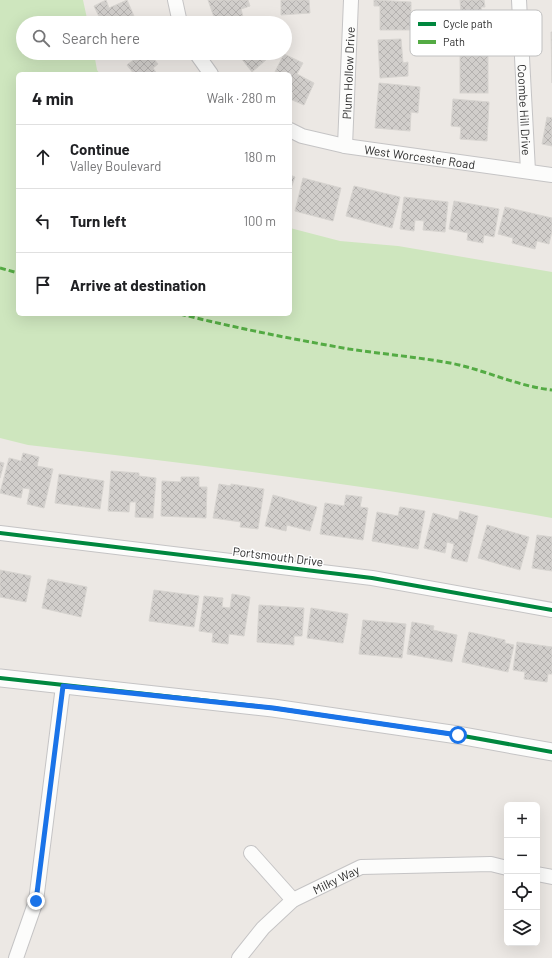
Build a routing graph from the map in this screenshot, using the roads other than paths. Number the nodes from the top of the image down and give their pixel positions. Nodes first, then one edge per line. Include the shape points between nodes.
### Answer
1 (175, 0) edge
2 (351, 0) edge
3 (519, 0) edge
4 (520, 10) edge
5 (178, 16) edge
6 (522, 56) edge
7 (201, 60) edge
8 (210, 72) edge
9 (292, 131) edge
10 (345, 146) junction
11 (528, 171) junction
12 (552, 175) edge
13 (0, 533) edge
14 (552, 610) edge
15 (0, 678) edge
16 (63, 686) junction
17 (552, 752) edge
18 (251, 853) dead end
19 (504, 867) edge
20 (540, 875) edge
21 (552, 877) edge
22 (293, 900) junction
23 (16, 958) edge
24 (239, 958) edge

1 - 5 street
2 - 10 street, Plum Hollow Drive
3 - 4 street, Coombe Hill Drive
6 - 11 street, Coombe Hill Drive
7 - 8 street
9 - 10 street, West Worcester Road via 302,136
10 - 11 street, West Worcester Road
11 - 12 street, West Worcester Road
13 - 14 street, Portsmouth Drive via 372,578
15 - 16 street
16 - 17 street via 273,708 458,735
16 - 23 street via 36,901
18 - 22 street
19 - 22 street, Milky Way via 491,864 361,867
20 - 21 street
22 - 24 street, Milky Way via 263,928

